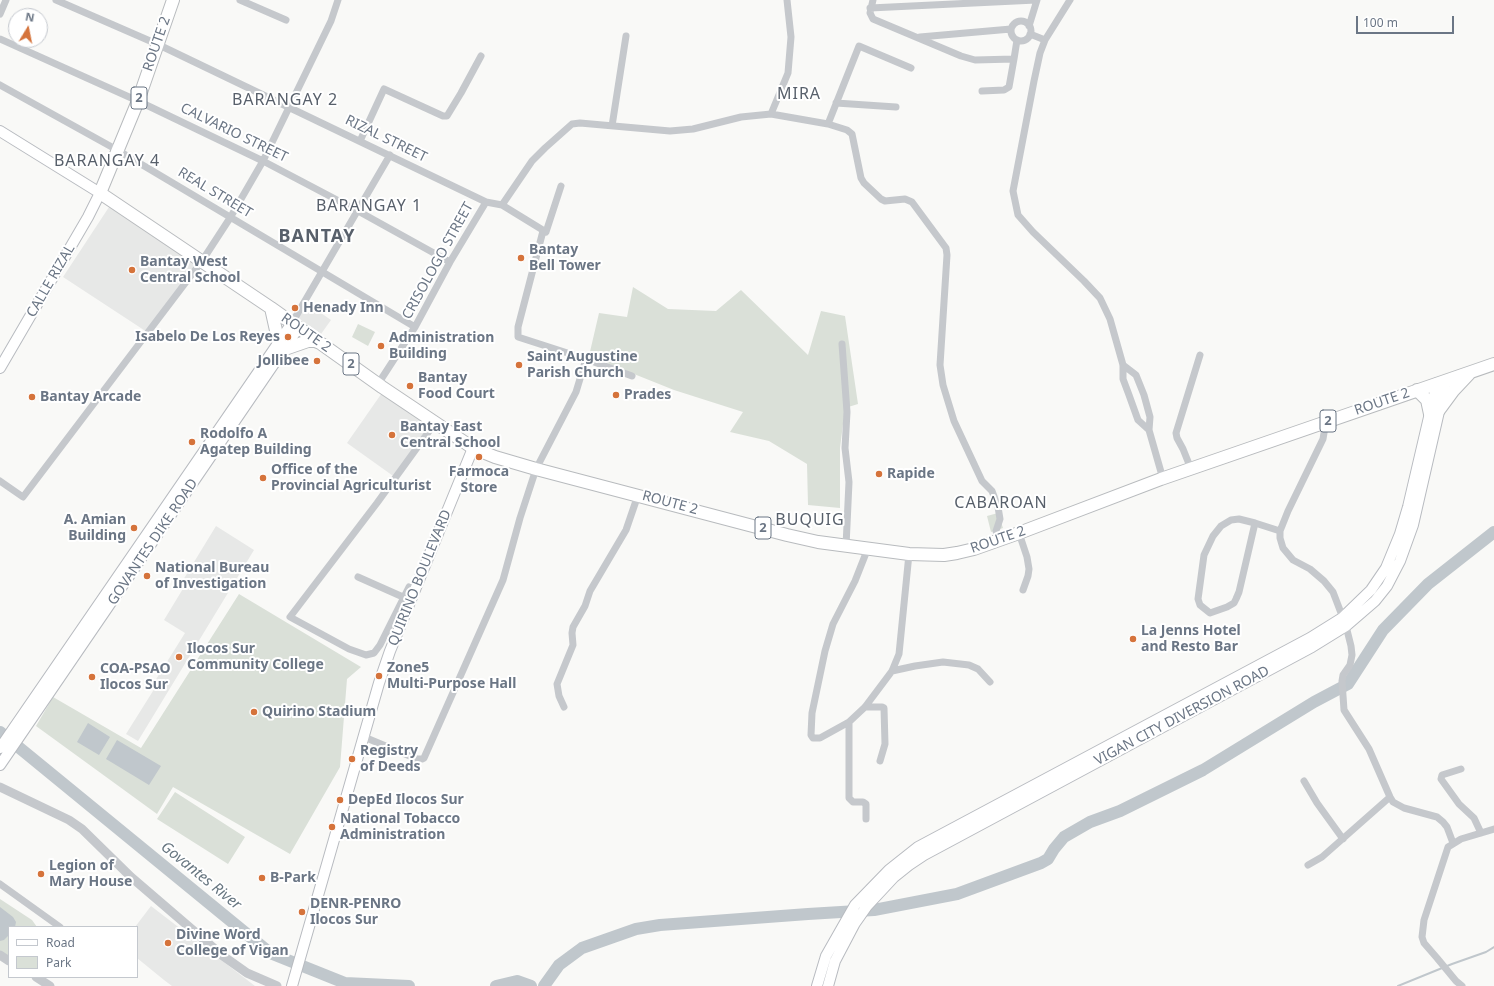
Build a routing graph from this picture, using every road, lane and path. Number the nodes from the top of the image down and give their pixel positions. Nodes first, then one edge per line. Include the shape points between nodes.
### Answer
1 (6, 0) edge
2 (56, 0) edge
3 (172, 0) edge
4 (240, 0) edge
5 (338, 0) edge
6 (787, 0) edge
7 (873, 0) edge
8 (1036, 0) edge
9 (1070, 0) edge
10 (870, 8) junction
11 (0, 12) edge
12 (286, 20) dead end
13 (1029, 26) junction
14 (1011, 29) junction
15 (1030, 34) junction
16 (626, 36) dead end
17 (918, 37) junction
18 (0, 39) edge
19 (1017, 40) junction
20 (1045, 40) junction
21 (157, 44) junction
22 (481, 56) dead end
23 (1014, 59) junction
24 (911, 68) dead end
25 (0, 84) edge
26 (982, 91) dead end
27 (138, 101) junction
28 (836, 103) junction
29 (896, 107) dead end
30 (289, 108) junction
31 (771, 114) junction
32 (828, 124) junction
33 (612, 126) junction
34 (0, 131) edge
35 (360, 141) junction
36 (119, 151) junction
37 (390, 155) junction
38 (263, 161) junction
39 (561, 186) dead end
40 (100, 193) junction
41 (486, 202) junction
42 (502, 204) junction
43 (358, 211) junction
44 (230, 218) junction
45 (544, 232) junction
46 (202, 261) junction
47 (450, 262) junction
48 (323, 272) junction
49 (270, 308) junction
50 (296, 325) junction
51 (415, 327) junction
52 (323, 344) junction
53 (842, 344) dead end
54 (282, 346) junction
55 (1200, 356) dead end
56 (586, 359) junction
57 (1494, 364) edge
58 (1123, 365) junction
59 (0, 368) edge
60 (1472, 371) junction
61 (632, 376) dead end
62 (1441, 382) junction
63 (378, 384) junction
64 (1417, 390) junction
65 (1434, 412) junction
66 (1326, 421) junction
67 (436, 423) junction
68 (1149, 430) junction
69 (473, 448) junction
70 (536, 469) junction
71 (1192, 469) junction
72 (1163, 479) junction
73 (0, 481) edge
74 (638, 495) junction
75 (1256, 523) junction
76 (1280, 531) junction
77 (1019, 533) junction
78 (999, 541) junction
79 (846, 546) junction
80 (868, 548) junction
81 (909, 554) junction
82 (358, 577) dead end
83 (409, 587) dead end
84 (1023, 590) dead end
85 (403, 598) junction
86 (1344, 622) junction
87 (892, 671) junction
88 (990, 682) dead end
89 (564, 707) dead end
90 (865, 707) junction
91 (849, 722) junction
92 (364, 738) junction
93 (2, 758) edge
94 (880, 761) dead end
95 (1461, 769) dead end
96 (1304, 780) dead end
97 (0, 787) edge
98 (1390, 797) junction
99 (866, 819) dead end
100 (1494, 829) edge
101 (1481, 833) junction
102 (1343, 839) junction
103 (1453, 843) junction
104 (1308, 865) dead end
105 (0, 884) edge
106 (59, 926) edge
107 (38, 978) edge
108 (293, 984) edge
109 (1460, 985) edge
110 (50, 986) edge
111 (277, 986) edge
112 (817, 986) edge
113 (828, 986) edge

1 - 11 street
2 - 21 street, RIZAL STREET
3 - 21 highway, ROUTE 2 / 2
4 - 12 street
5 - 30 street via 331,21
6 - 31 street via 791,38 788,73
7 - 10 street
8 - 10 street
8 - 13 street
9 - 20 street
10 - 17 street via 873,20
13 - 14 street via 1017,22
13 - 15 street
14 - 17 street
14 - 19 street via 1013,37
15 - 19 street via 1024,40
15 - 20 street
16 - 33 street
17 - 23 street via 975,60
18 - 27 street, CALVARIO STREET
19 - 23 street
20 - 58 street via 1034,81 1013,191 1018,215 1100,298 1110,319
21 - 27 highway, ROUTE 2 / 2
21 - 30 street, RIZAL STREET
22 - 35 street via 447,116 384,89
23 - 26 street via 1010,87 1004,90
24 - 28 street via 859,46
25 - 36 street, REAL STREET
27 - 36 highway, ROUTE 2 / 2
27 - 38 street, CALVARIO STREET
28 - 29 street
28 - 32 street
30 - 35 street, RIZAL STREET
30 - 38 street
31 - 32 street
31 - 33 street via 670,131
32 - 78 street via 852,134 861,178 873,192 885,201 909,200 946,248 940,364 943,385 957,427 982,481 992,491 998,507 1000,519 996,531
33 - 42 street via 580,123 566,128 532,161
34 - 40 main road
35 - 37 street, RIZAL STREET
36 - 40 highway, ROUTE 2 / 2
36 - 44 street, REAL STREET
37 - 41 street, RIZAL STREET
37 - 43 street
38 - 43 street, CALVARIO STREET
38 - 44 street
39 - 45 street via 547,231
40 - 46 highway, ROUTE 2 / 2
40 - 59 main road, CALLE RIZAL
41 - 42 street, CRISOLOGO STREET
41 - 47 street, CRISOLOGO STREET
42 - 45 street
43 - 47 street, CALVARIO STREET
43 - 48 street
44 - 46 street
44 - 48 street, REAL STREET
45 - 56 street via 518,327 518,337
46 - 49 highway, ROUTE 2 / 2
46 - 73 street via 22,497
47 - 51 street, CRISOLOGO STREET
48 - 50 street
48 - 51 street, REAL STREET
49 - 50 highway, ROUTE 2 / 2
49 - 54 highway
50 - 52 highway, ROUTE 2 / 2
50 - 54 main road, GOVANTES DIKE ROAD
51 - 63 street, CRISOLOGO STREET
52 - 54 highway via 308,341
52 - 63 highway, ROUTE 2 / 2
53 - 79 street via 849,482
54 - 93 main road, GOVANTES DIKE ROAD via 24,722
55 - 71 street via 1176,433
56 - 61 street
56 - 70 street via 576,392
57 - 60 highway, ROUTE 2 / 2
58 - 68 street via 1123,378 1138,420
58 - 68 street via 1136,375 1150,417
60 - 62 highway, ROUTE 2 / 2
60 - 65 highway
62 - 64 highway, ROUTE 2 / 2
62 - 65 main road, VIGAN CITY DIVERSION ROAD
63 - 67 highway, ROUTE 2 / 2
64 - 65 highway
64 - 66 highway, ROUTE 2 / 2
65 - 86 main road, VIGAN CITY DIVERSION ROAD via 1413,525 1400,561 1387,586 1375,601
66 - 71 highway, ROUTE 2 / 2
66 - 76 street via 1323,439
67 - 69 highway, ROUTE 2 / 2
67 - 85 street via 290,617 349,649 366,655 374,653 380,645
68 - 72 street
69 - 70 highway, ROUTE 2 / 2
69 - 92 main road, QUIRINO BOULEVARD via 390,651
70 - 74 highway, ROUTE 2 / 2
70 - 92 street via 503,580 424,758 417,759
71 - 72 highway, ROUTE 2 / 2
72 - 77 highway, ROUTE 2 / 2
74 - 79 highway, ROUTE 2 / 2 via 787,535
74 - 89 street via 626,530 590,591 573,627 573,646 557,684
75 - 75 street via 1231,520 1221,526 1213,536 1204,555 1198,599 1200,605 1210,613 1234,603
75 - 76 street
76 - 86 street via 1283,548 1293,560 1310,569 1333,592
77 - 78 highway, ROUTE 2 / 2
77 - 84 street via 1028,569
78 - 81 highway, ROUTE 2 / 2 via 958,553
79 - 80 highway, ROUTE 2 / 2
80 - 81 highway, ROUTE 2 / 2
80 - 91 street via 833,624 824,651 812,713 811,735 813,738 820,738
81 - 87 street via 899,654
82 - 85 street
83 - 85 street
86 - 98 street via 1352,655 1342,681 1344,710 1369,749
86 - 112 main road, VIGAN CITY DIVERSION ROAD via 918,847 889,870 855,905 826,956
86 - 113 main road, VIGAN CITY DIVERSION ROAD via 1305,650 909,865 867,906 855,923 835,961
87 - 88 street via 943,662 969,665 978,669
87 - 90 street
90 - 91 street
90 - 94 street via 884,708 885,744
91 - 99 street via 849,798 853,802 866,804
92 - 108 main road, QUIRINO BOULEVARD
95 - 101 street via 1442,775 1441,779 1459,804 1474,818
96 - 102 street
97 - 111 street via 69,820 82,829 131,877 223,956 247,973
98 - 102 street
98 - 103 street via 1393,802 1404,808 1437,817 1447,827
100 - 101 street
101 - 103 street
102 - 104 street
103 - 109 street via 1446,851 1424,920 1422,937 1424,943
105 - 106 street
107 - 110 street

